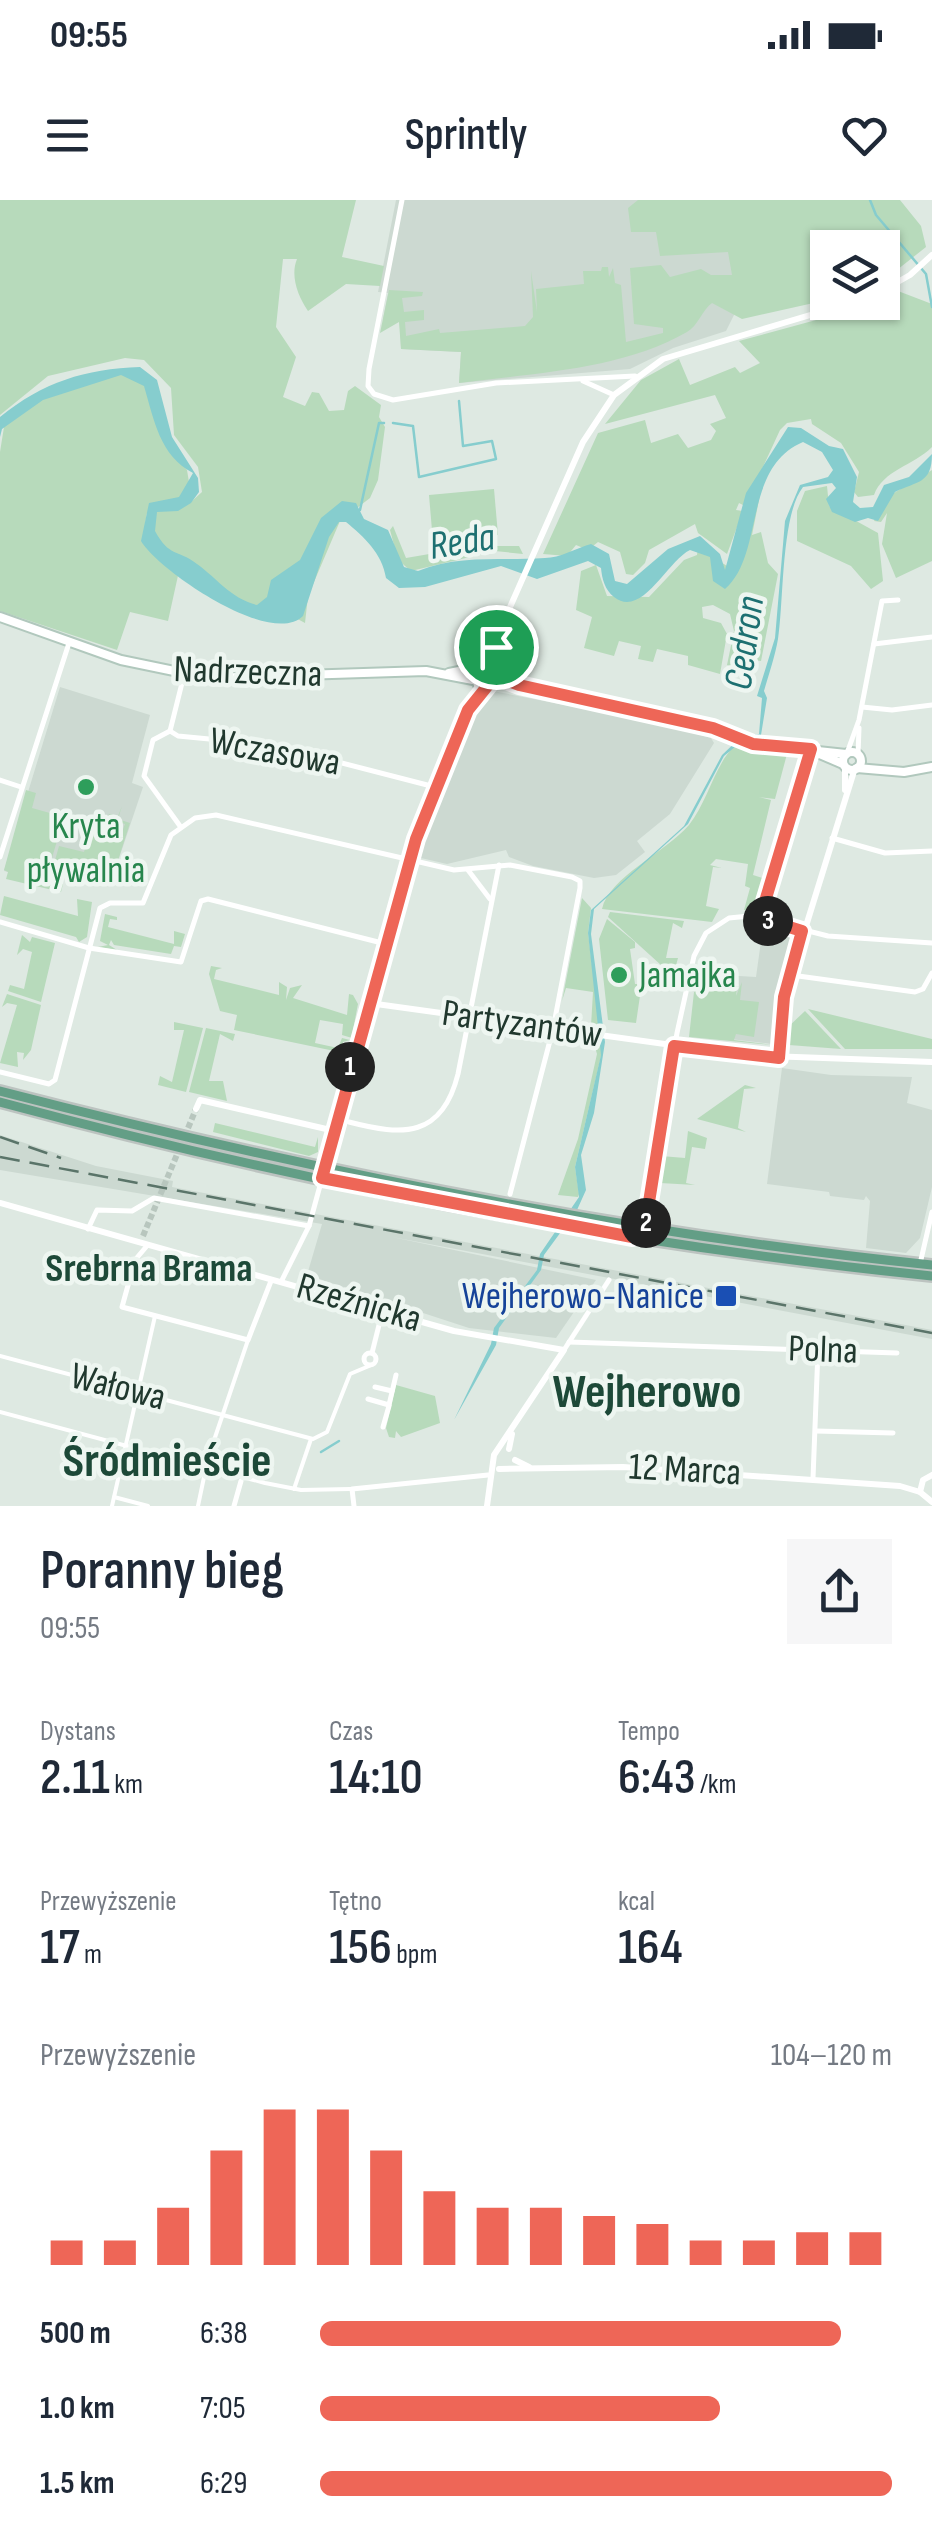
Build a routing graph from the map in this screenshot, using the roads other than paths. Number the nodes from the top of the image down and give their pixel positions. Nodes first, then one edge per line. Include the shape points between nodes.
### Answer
1 (402, 200) edge
2 (932, 255) edge
3 (900, 281) edge
4 (810, 315) edge
5 (635, 376) junction
6 (608, 378) junction
7 (575, 379) junction
8 (614, 394) junction
9 (898, 600) dead end
10 (0, 617) edge
11 (932, 637) edge
12 (70, 640) junction
13 (874, 644) junction
14 (184, 675) junction
15 (483, 677) junction
16 (932, 705) edge
17 (862, 708) junction
18 (859, 720) junction
19 (170, 731) junction
20 (811, 749) junction
21 (845, 759) junction
22 (858, 762) junction
23 (932, 768) edge
24 (0, 780) edge
25 (22, 787) junction
26 (435, 787) junction
27 (845, 791) junction
28 (180, 826) junction
29 (832, 838) junction
30 (932, 852) edge
31 (0, 858) edge
32 (409, 860) junction
33 (499, 864) junction
34 (468, 870) junction
35 (491, 904) junction
36 (760, 918) junction
37 (0, 922) edge
38 (802, 931) junction
39 (932, 943) edge
40 (386, 944) junction
41 (89, 948) junction
42 (932, 973) edge
43 (791, 975) junction
44 (369, 1003) junction
45 (469, 1017) junction
46 (553, 1029) junction
47 (674, 1046) junction
48 (779, 1058) junction
49 (932, 1062) edge
50 (0, 1072) edge
51 (0, 1091) edge
52 (0, 1102) edge
53 (196, 1109) dead end
54 (349, 1122) dead end
55 (335, 1131) junction
56 (324, 1173) junction
57 (510, 1194) dead end
58 (0, 1204) edge
59 (932, 1212) edge
60 (309, 1226) junction
61 (645, 1227) junction
62 (88, 1229) junction
63 (632, 1237) junction
64 (140, 1243) junction
65 (135, 1260) junction
66 (926, 1264) edge
67 (932, 1276) edge
68 (282, 1280) junction
69 (609, 1280) dead end
70 (271, 1281) junction
71 (383, 1309) junction
72 (156, 1316) junction
73 (248, 1340) junction
74 (569, 1342) junction
75 (564, 1350) junction
76 (818, 1350) junction
77 (897, 1353) dead end
78 (0, 1356) edge
79 (368, 1366) joint
80 (396, 1375) dead end
81 (375, 1387) dead end
82 (139, 1392) junction
83 (392, 1392) junction
84 (368, 1399) dead end
85 (389, 1405) junction
86 (0, 1412) edge
87 (222, 1413) junction
88 (383, 1428) dead end
89 (815, 1431) junction
90 (893, 1432) dead end
91 (311, 1439) junction
92 (126, 1440) junction
93 (506, 1449) junction
94 (512, 1464) junction
95 (496, 1466) junction
96 (206, 1467) junction
97 (932, 1476) edge
98 (488, 1478) junction
99 (814, 1478) junction
100 (241, 1479) junction
101 (352, 1488) junction
102 (294, 1489) junction
103 (923, 1496) edge
104 (114, 1497) junction
105 (112, 1506) edge
106 (148, 1506) edge
107 (198, 1506) edge
108 (234, 1506) edge
109 (354, 1506) edge
110 (487, 1506) edge

1 - 7 street via 369,368 374,394 392,400 478,385
2 - 3 street
4 - 5 street via 684,351
5 - 6 street
5 - 8 street
6 - 7 street
6 - 8 street
7 - 8 street
8 - 15 street via 583,442
9 - 13 street via 882,601
10 - 12 main road, Nadrzeczna
11 - 13 street
12 - 14 main road, Nadrzeczna
12 - 25 street
13 - 17 street
14 - 15 main road, Nadrzeczna
14 - 19 street, Wczasowa
15 - 20 main road, Nadrzeczna via 753,744
15 - 26 street
16 - 17 street
17 - 18 street
18 - 21 street
18 - 22 street
19 - 26 street, Wczasowa via 272,745
19 - 28 street via 153,740 144,776
20 - 21 main road, Nadrzeczna
20 - 36 street
21 - 22 main road
21 - 22 main road
21 - 27 street
22 - 23 main road via 885,770
22 - 27 street
24 - 25 street
25 - 31 street
26 - 32 street
27 - 29 street
28 - 32 street via 194,818 240,817
28 - 41 street via 162,849 143,903 100,908
29 - 30 street via 885,854
29 - 38 street
32 - 34 street
32 - 40 street
33 - 34 street
33 - 35 street
33 - 46 street via 572,876 580,884
34 - 35 street
35 - 45 street
36 - 38 street
36 - 47 street via 730,918 700,941
37 - 41 street
38 - 39 street
38 - 43 street
40 - 41 street via 204,899 181,962
40 - 44 street
41 - 50 street via 55,1080
42 - 43 street via 915,992
43 - 48 street
44 - 45 street, Partyzantów
44 - 55 street
45 - 46 street, Partyzantów
45 - 54 street via 456,1084 438,1116 401,1132
46 - 47 street, Partyzantów
46 - 57 street
47 - 48 street, Partyzantów
47 - 61 street
48 - 49 street, Partyzantów
51 - 56 main road
52 - 56 main road
53 - 55 street via 200,1100
55 - 56 street
56 - 60 street
56 - 61 main road
56 - 63 main road
58 - 62 street
59 - 66 street
60 - 62 street via 154,1198 132,1211 97,1210
60 - 68 street
61 - 63 street
61 - 66 main road
62 - 64 street
63 - 67 main road
64 - 65 street
64 - 65 street
64 - 70 street
65 - 72 street via 122,1307
68 - 70 street, Rzeźnicka
68 - 71 street, Rzeźnicka
69 - 74 street
70 - 73 street
71 - 75 street, Rzeźnicka
71 - 79 street via 372,1353 364,1358
72 - 73 street
72 - 82 street
73 - 87 street
74 - 75 street
74 - 76 street, Polna
75 - 93 street
76 - 77 street, Polna
76 - 89 street
78 - 82 street, Wałowa
79 - 91 street via 350,1374 327,1432
80 - 83 street
81 - 83 street
82 - 87 street, Wałowa
82 - 92 street
83 - 85 street
84 - 85 street
85 - 88 street
86 - 92 street
87 - 91 street, Wałowa
87 - 96 street
89 - 90 street
89 - 99 street
91 - 102 street
92 - 96 street
92 - 104 street
93 - 94 street
93 - 95 street via 494,1455
94 - 95 street
94 - 99 street, 12 Marca
95 - 98 street
96 - 100 street
96 - 107 street
97 - 103 street
98 - 101 street
98 - 110 street
99 - 103 street, 12 Marca via 900,1486
100 - 102 street
100 - 108 street
101 - 102 street
101 - 109 street
104 - 105 street
104 - 106 street

